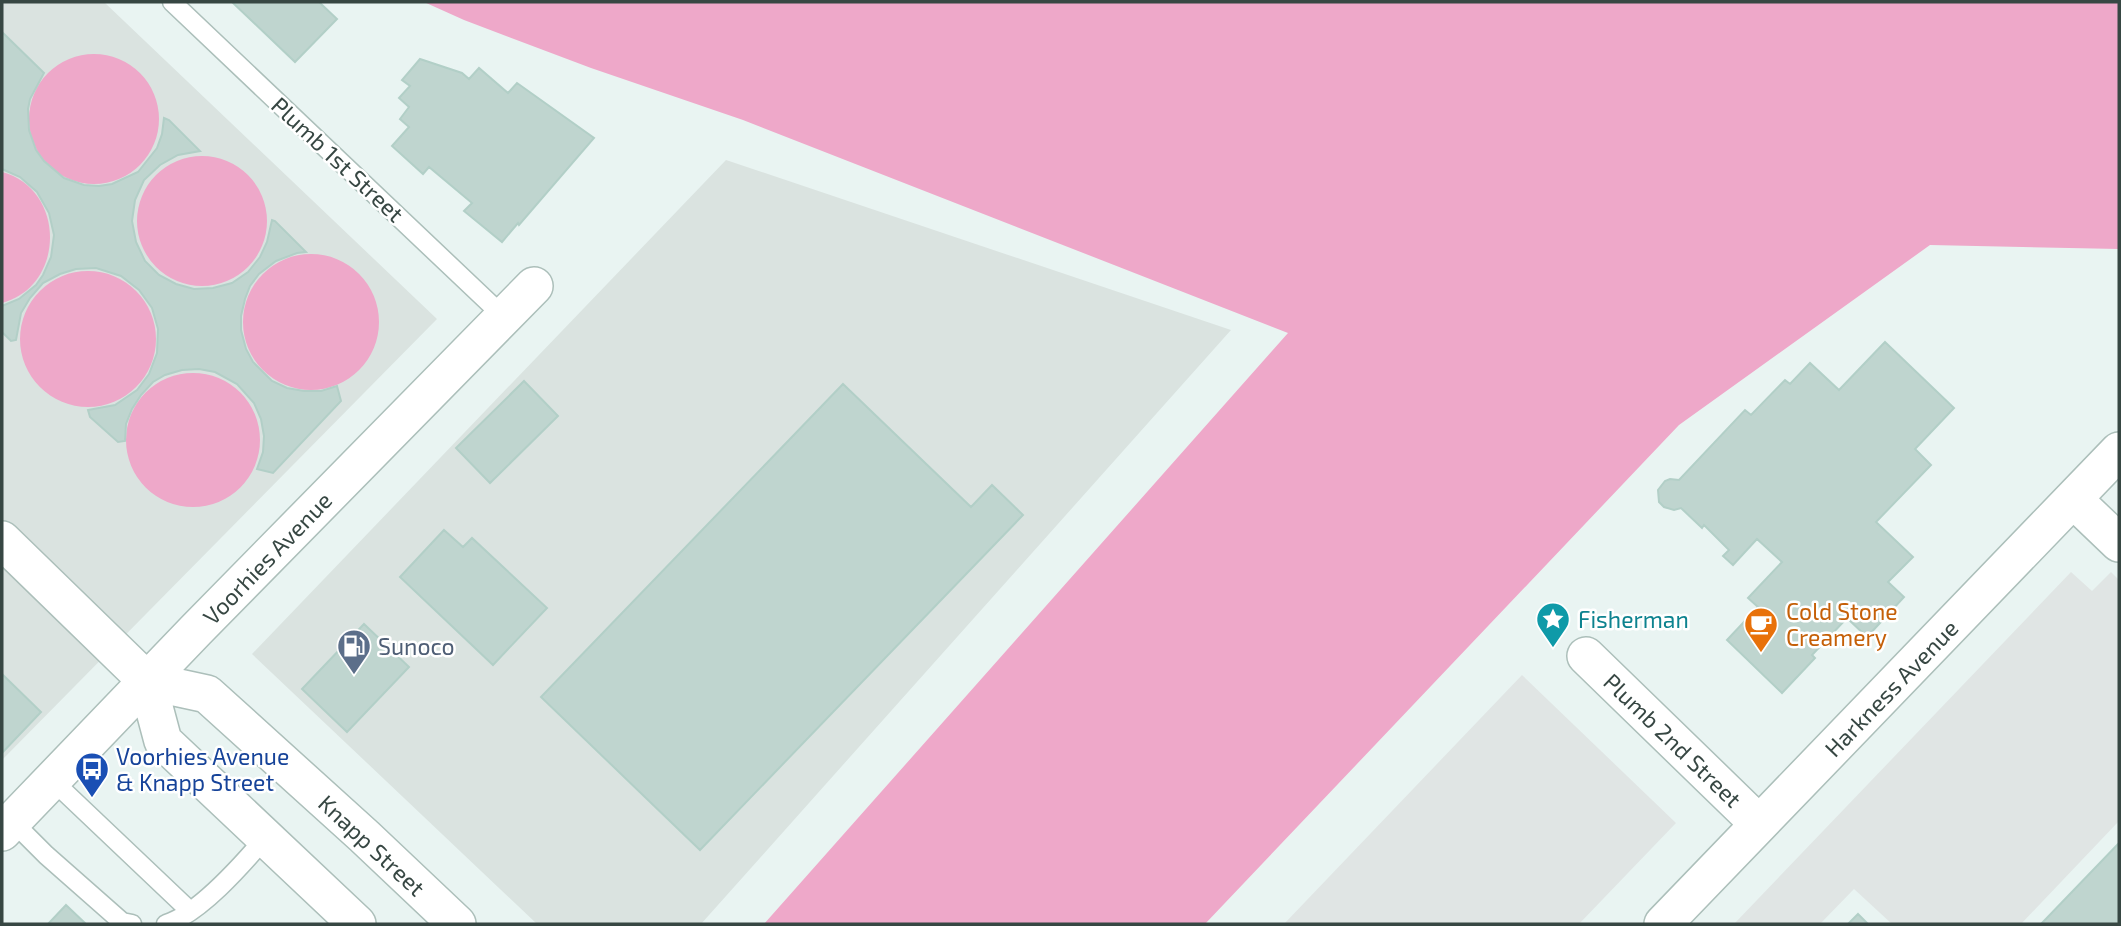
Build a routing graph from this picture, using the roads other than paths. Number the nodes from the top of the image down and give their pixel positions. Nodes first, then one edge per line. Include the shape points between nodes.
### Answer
1 (172, 2) edge
2 (534, 286) dead end
3 (504, 317) junction
4 (2119, 451) edge
5 (2073, 499) junction
6 (2, 540) edge
7 (2119, 543) edge
8 (1586, 656) dead end
9 (147, 681) junction
10 (52, 780) junction
11 (1759, 824) junction
12 (7, 827) edge
13 (265, 838) junction
14 (190, 911) junction
15 (132, 924) edge
16 (166, 924) edge
17 (357, 924) edge
18 (457, 924) edge
19 (1663, 924) edge

1 - 3 lane, Plumb 1st Street
2 - 3 street, Voorhies Avenue
3 - 9 street, Voorhies Avenue
4 - 5 street, Harkness Avenue
5 - 7 street
5 - 11 street, Harkness Avenue
6 - 9 street
8 - 11 street, Plumb 2nd Street
9 - 10 street, Voorhies Avenue
9 - 13 street via 163,741
9 - 18 street, Knapp Street via 207,694
10 - 12 street, Voorhies Avenue
10 - 14 lane
11 - 19 street, Harkness Avenue
12 - 15 lane via 47,855 122,922
13 - 14 lane via 235,874
13 - 17 street
14 - 16 lane

